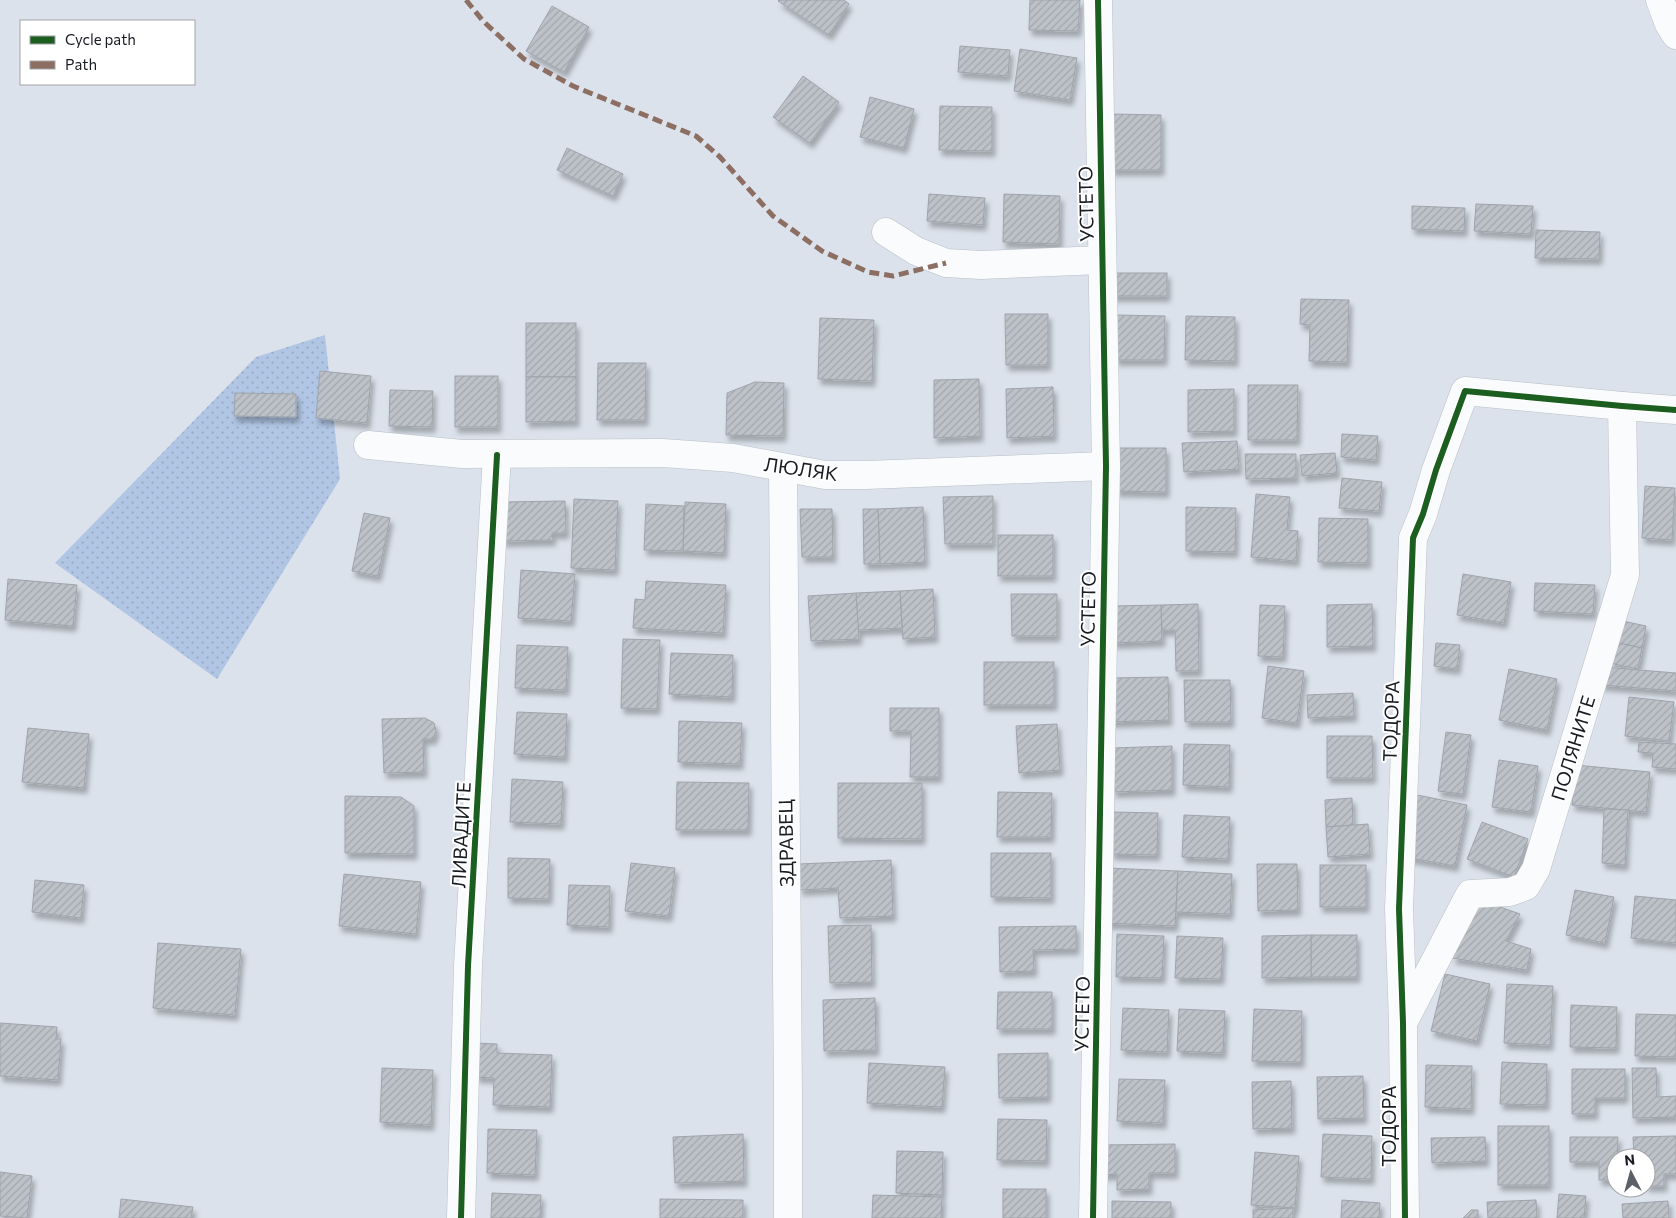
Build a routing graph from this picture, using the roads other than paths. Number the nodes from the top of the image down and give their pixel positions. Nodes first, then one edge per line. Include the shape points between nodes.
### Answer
1 (1098, 0) edge
2 (1660, 0) edge
3 (1676, 35) edge
4 (886, 232) dead end
5 (1102, 260) junction
6 (1622, 406) junction
7 (1676, 410) edge
8 (368, 445) dead end
9 (497, 455) junction
10 (1106, 466) junction
11 (783, 468) junction
12 (1404, 1023) junction
13 (461, 1218) edge
14 (788, 1218) edge
15 (1094, 1218) edge
16 (1405, 1218) edge

1 - 5 street, УСТЕТО
2 - 3 street
4 - 5 street via 916,251 946,264 981,266
5 - 10 street, УСТЕТО
6 - 7 street
6 - 12 street, ПОЛЯНИТЕ via 1625,575 1536,869 1526,886 1510,892 1470,894
6 - 12 street, ТОДОРА via 1465,391 1436,470 1412,538 1399,909
8 - 9 street, ЛЮЛЯК
9 - 11 street, ЛЮЛЯК via 663,453 733,458
9 - 13 street, ЛИВАДИТЕ via 468,966
10 - 11 street, ЛЮЛЯК via 866,475 826,475
10 - 15 street, УСТЕТО
11 - 14 street, ЗДРАВЕЦ
12 - 16 street, ТОДОРА

